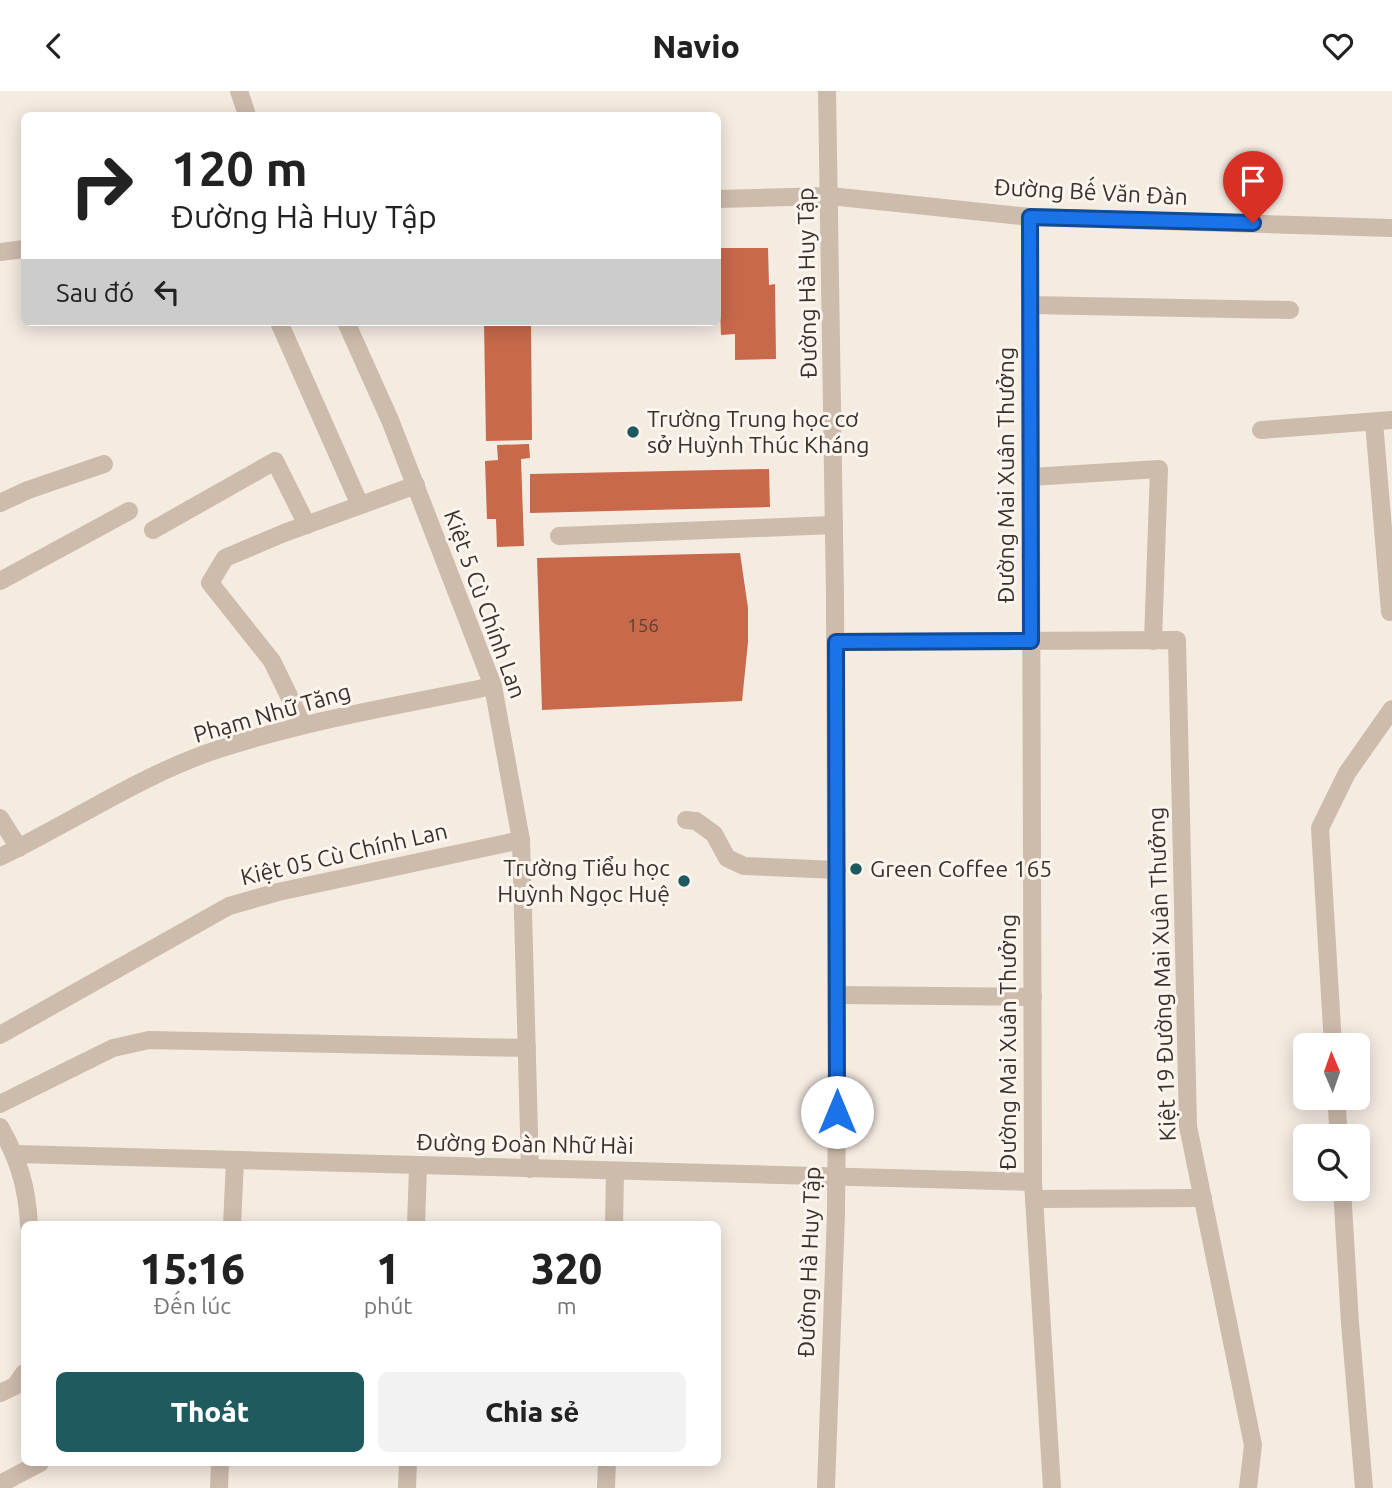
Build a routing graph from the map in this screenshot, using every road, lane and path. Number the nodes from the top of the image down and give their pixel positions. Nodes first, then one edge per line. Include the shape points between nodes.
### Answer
1 (239, 91) edge
2 (827, 91) edge
3 (246, 112) edge
4 (830, 196) junction
5 (721, 199) edge
6 (1030, 217) junction
7 (1392, 228) edge
8 (21, 249) edge
9 (0, 252) edge
10 (1030, 305) junction
11 (1290, 310) dead end
12 (281, 326) edge
13 (348, 326) edge
14 (1383, 421) edge
15 (1261, 430) dead end
16 (104, 464) dead end
17 (1031, 477) junction
18 (416, 485) junction
19 (0, 503) edge
20 (360, 505) junction
21 (130, 511) dead end
22 (307, 525) junction
23 (834, 525) junction
24 (153, 530) dead end
25 (559, 536) dead end
26 (0, 581) edge
27 (1390, 612) dead end
28 (1031, 641) junction
29 (1153, 641) junction
30 (836, 642) junction
31 (493, 685) junction
32 (1392, 709) edge
33 (303, 725) junction
34 (0, 818) edge
35 (686, 820) dead end
36 (522, 839) junction
37 (19, 848) junction
38 (0, 857) edge
39 (837, 870) junction
40 (837, 995) junction
41 (1033, 997) junction
42 (1332, 1033) edge
43 (0, 1035) edge
44 (527, 1048) junction
45 (0, 1104) edge
46 (0, 1127) edge
47 (16, 1154) junction
48 (235, 1161) junction
49 (418, 1167) junction
50 (530, 1169) junction
51 (615, 1171) junction
52 (836, 1176) junction
53 (1034, 1191) junction
54 (1203, 1198) junction
55 (1343, 1201) edge
56 (29, 1221) edge
57 (232, 1221) edge
58 (416, 1221) edge
59 (614, 1221) edge
60 (21, 1377) edge
61 (0, 1393) edge
62 (34, 1466) edge
63 (220, 1466) edge
64 (408, 1466) edge
65 (607, 1466) edge
66 (0, 1484) edge
67 (219, 1488) edge
68 (407, 1488) edge
69 (606, 1488) edge
70 (826, 1488) edge
71 (1052, 1488) edge
72 (1248, 1488) edge
73 (1364, 1488) edge

1 - 3 street
2 - 4 street, Đường Hà Huy Tập
4 - 5 street, Đường Bế Văn Đàn
4 - 6 street, Đường Bế Văn Đàn
4 - 23 street, Đường Hà Huy Tập
6 - 7 street, Đường Bế Văn Đàn
6 - 10 street, Đường Mai Xuân Thưởng
8 - 9 street
10 - 11 street
10 - 17 street, Đường Mai Xuân Thưởng
12 - 20 street
13 - 18 street, Kiệt 5 Cù Chính Lan
14 - 15 street
14 - 27 street
16 - 19 street
17 - 28 street, Đường Mai Xuân Thưởng
17 - 29 street via 1159,469
18 - 20 street
18 - 31 street, Kiệt 5 Cù Chính Lan
20 - 22 street
21 - 26 street
22 - 24 street via 275,461
22 - 33 street via 225,558 210,583 272,661
23 - 25 street
23 - 30 street, Đường Hà Huy Tập
28 - 29 street, Kiệt 19 Đường Mai Xuân Thưởng
28 - 30 street
28 - 41 street, Đường Mai Xuân Thưởng
29 - 54 street, Kiệt 19 Đường Mai Xuân Thưởng via 1177,641 1188,1126
30 - 39 street, Đường Hà Huy Tập
31 - 33 street, Phạm Nhữ Tăng
31 - 36 street, Kiệt 5 Cù Chính Lan
32 - 42 street via 1347,773 1320,828
33 - 37 street, Phạm Nhữ Tăng via 217,749 148,779
34 - 37 street
35 - 39 street via 696,821 714,834 727,858 744,866
36 - 43 street, Kiệt 05 Cù Chính Lan via 229,906
36 - 44 street, Kiệt 5 Cù Chính Lan
37 - 38 street, Phạm Nhữ Tăng
39 - 40 street, Đường Hà Huy Tập
40 - 41 street
40 - 52 street, Đường Hà Huy Tập
41 - 53 street, Đường Mai Xuân Thưởng
44 - 45 street via 149,1040 113,1048
44 - 50 street, Kiệt 5 Cù Chính Lan
46 - 47 street
47 - 48 street, Đường Đoàn Nhữ Hài
47 - 56 street
48 - 49 street, Đường Đoàn Nhữ Hài
48 - 57 street
49 - 50 street, Đường Đoàn Nhữ Hài
49 - 58 street
50 - 51 street, Đường Đoàn Nhữ Hài
51 - 52 street, Đường Đoàn Nhữ Hài
51 - 59 street
52 - 53 street, Đường Đoàn Nhữ Hài
52 - 70 street, Đường Hà Huy Tập
53 - 54 street, Đường Đoàn Nhữ Hài
53 - 71 street, Đường Mai Xuân Thưởng
54 - 72 street, Kiệt 19 Đường Mai Xuân Thưởng via 1253,1445
55 - 73 street
60 - 61 street
62 - 66 street
63 - 67 street
64 - 68 street
65 - 69 street

